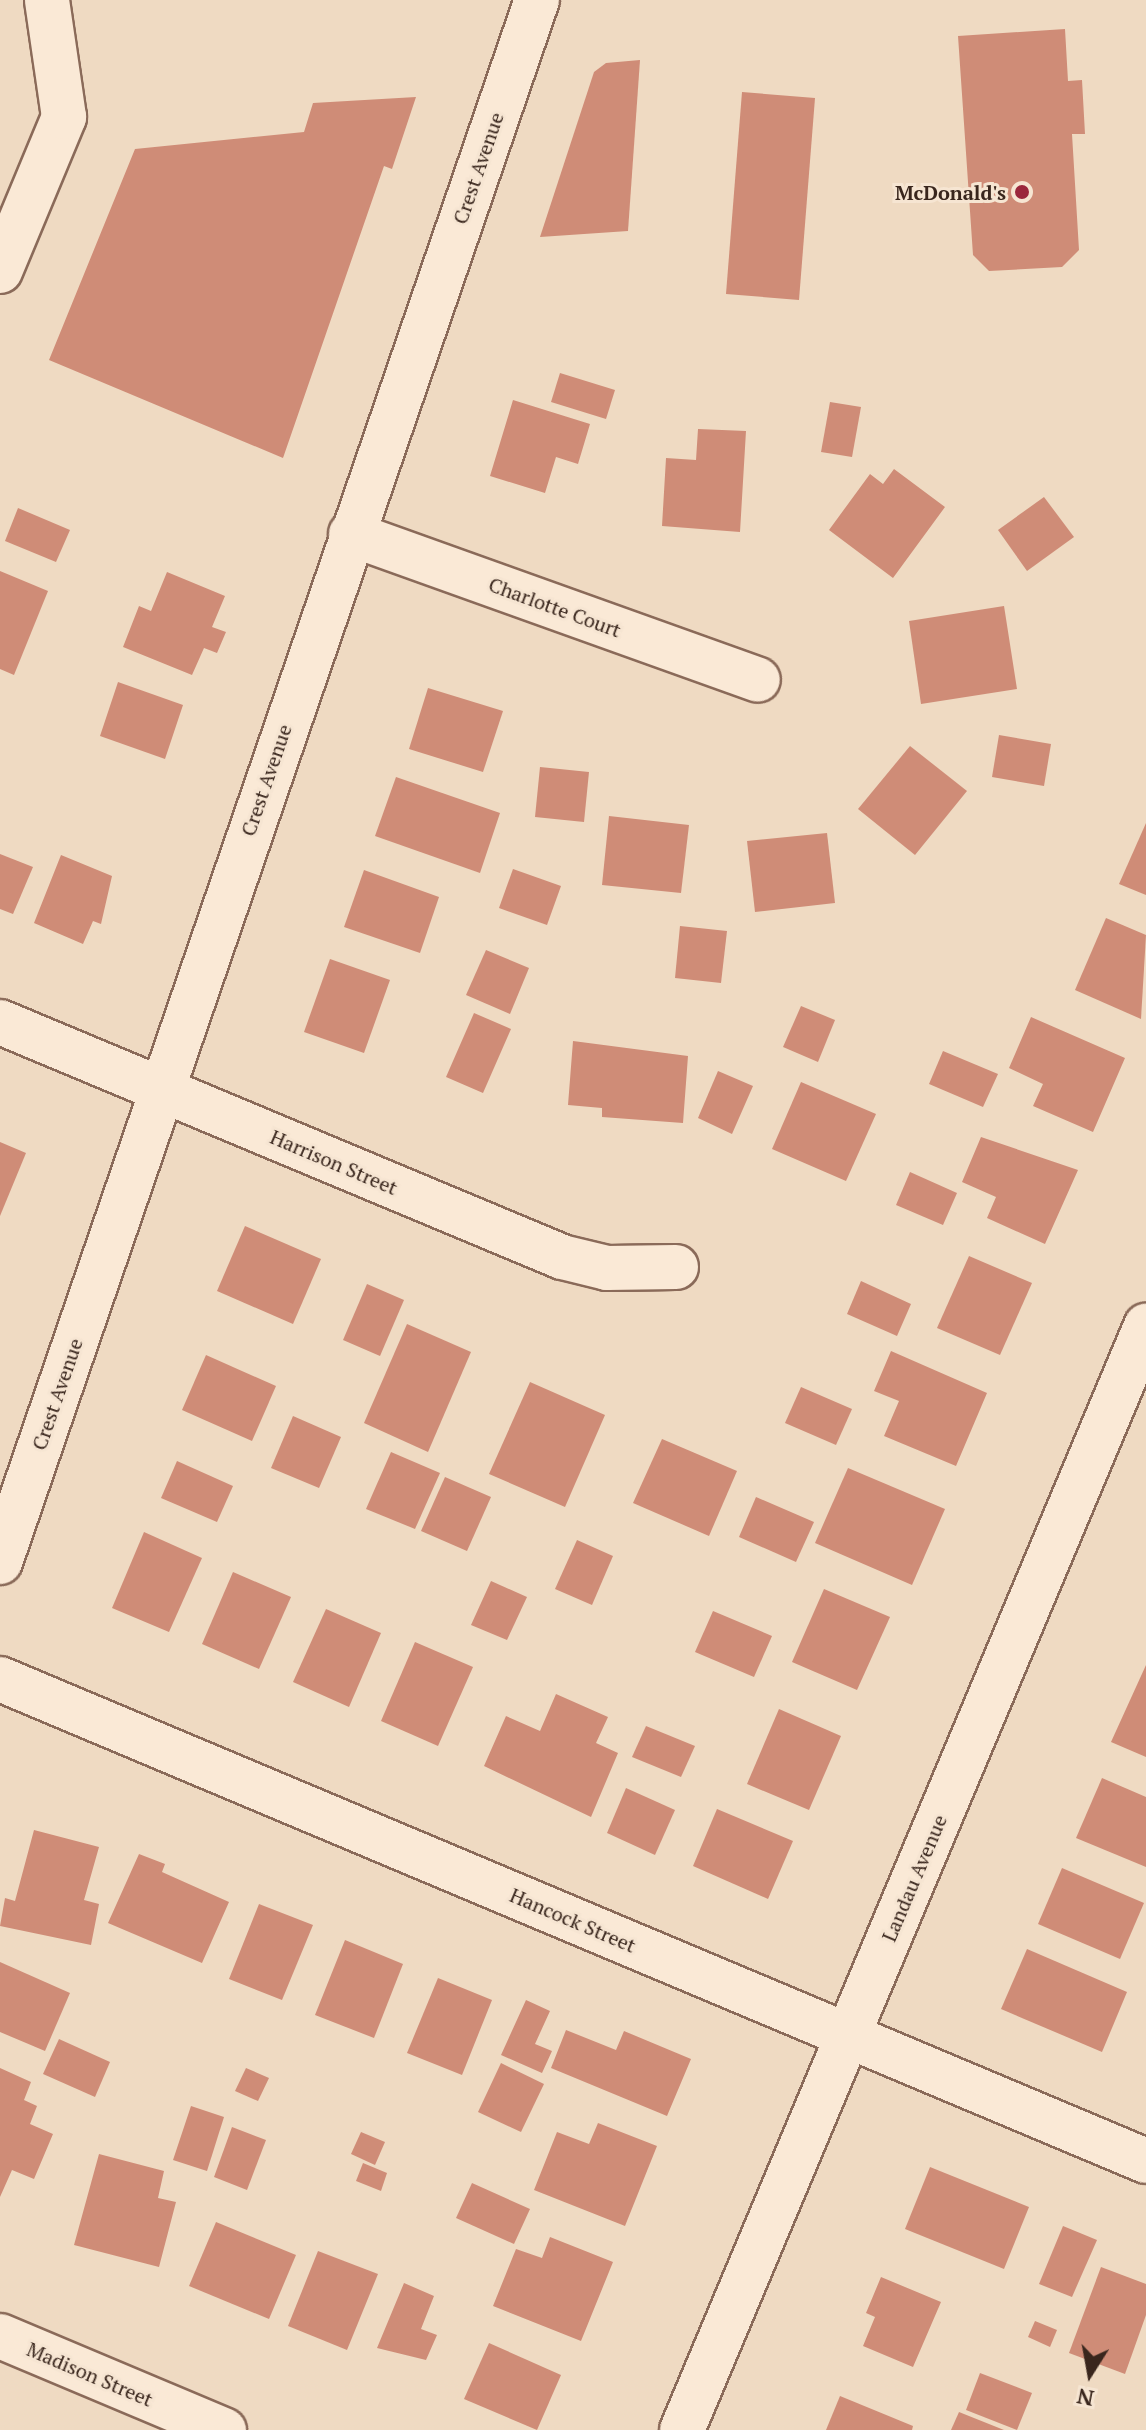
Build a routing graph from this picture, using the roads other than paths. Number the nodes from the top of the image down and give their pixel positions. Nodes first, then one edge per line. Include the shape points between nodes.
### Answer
1 (47, 0) edge
2 (537, 0) edge
3 (0, 271) edge
4 (351, 534) junction
5 (758, 680) dead end
6 (0, 1022) edge
7 (161, 1090) junction
8 (676, 1267) dead end
9 (1146, 1326) edge
10 (0, 1562) edge
11 (0, 1679) edge
12 (848, 2035) junction
13 (1146, 2161) edge
14 (0, 2336) edge
15 (224, 2430) edge
16 (682, 2430) edge

1 - 3 street via 64,117
2 - 4 street, Crest Avenue
4 - 5 street, Charlotte Court
4 - 7 street, Crest Avenue
6 - 7 street, Harrison Street
7 - 8 street, Harrison Street via 562,1257 607,1268
7 - 10 street, Crest Avenue
9 - 12 street, Landau Avenue
11 - 12 street, Hancock Street
12 - 13 street, Hancock Street
12 - 16 street, Landau Avenue
14 - 15 street, Madison Street

